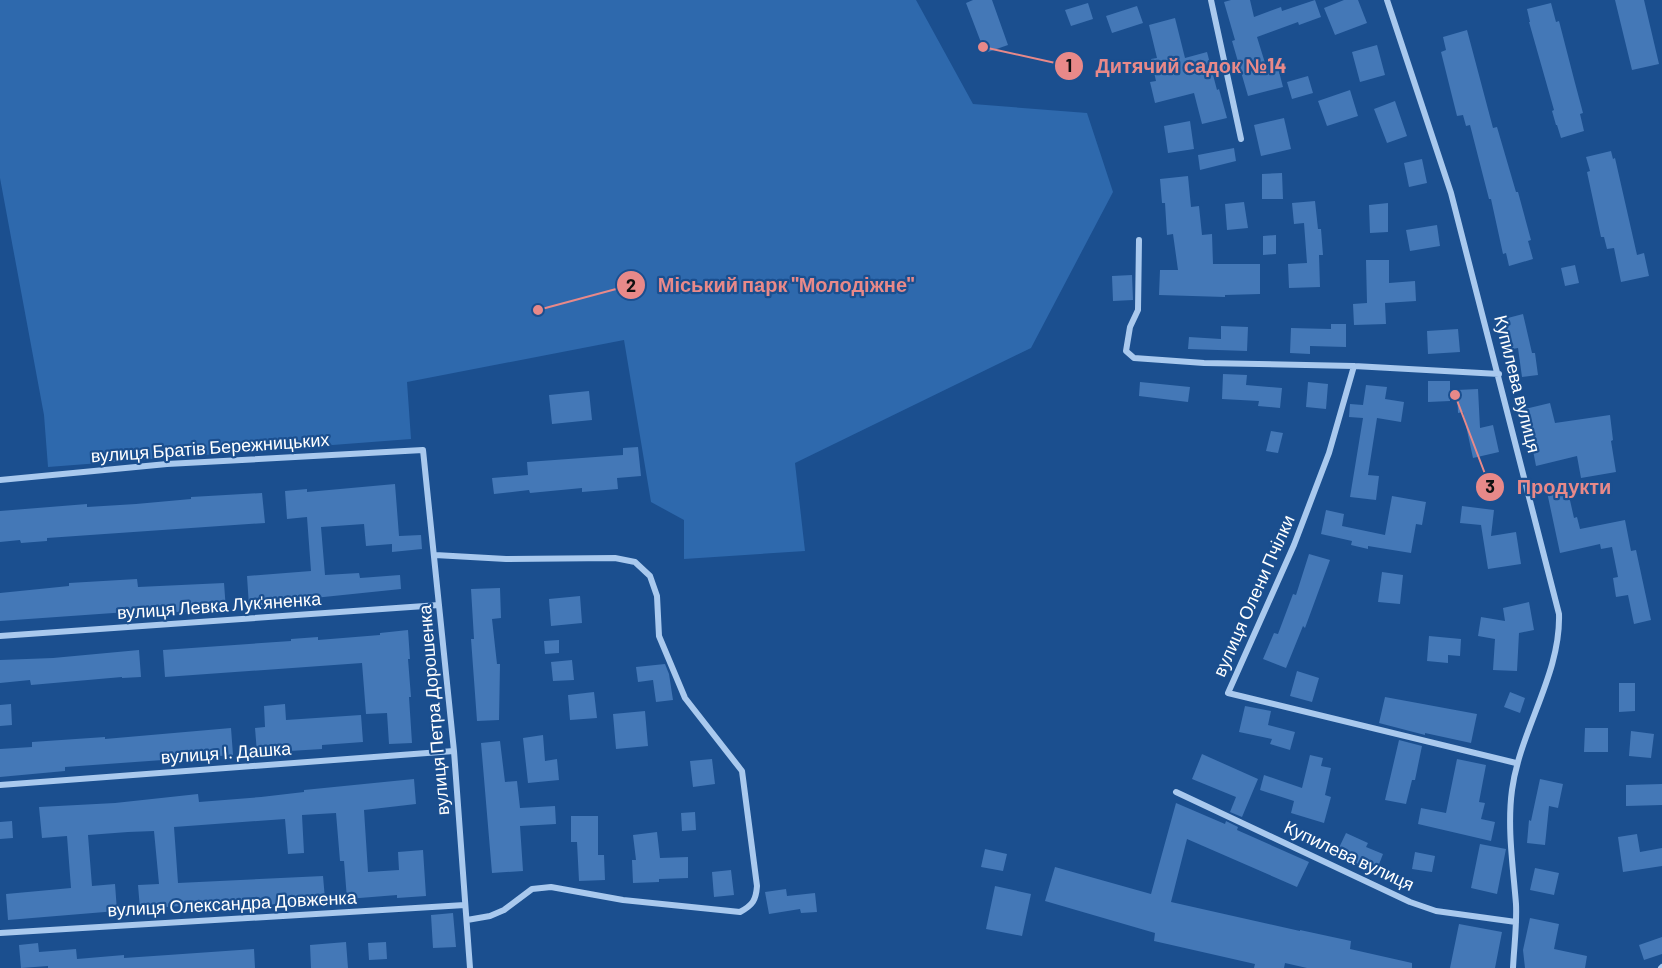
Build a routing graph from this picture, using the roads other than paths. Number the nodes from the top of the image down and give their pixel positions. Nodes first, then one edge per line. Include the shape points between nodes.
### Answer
1 (1211, 0) edge
2 (1387, 0) edge
3 (1241, 139) dead end
4 (1139, 240) dead end
5 (1354, 366) junction
6 (1499, 374) junction
7 (423, 450) joint
8 (0, 480) edge
9 (435, 555) junction
10 (439, 605) junction
11 (0, 636) edge
12 (454, 751) junction
13 (1516, 763) junction
14 (0, 784) edge
15 (1176, 792) dead end
16 (465, 905) junction
17 (467, 920) junction
18 (1516, 922) junction
19 (0, 933) edge
20 (470, 968) edge
21 (1514, 968) edge

1 - 3 street
2 - 6 street, Купилева вулиця via 1451,193
4 - 5 street via 1138,310 1126,351 1134,358
5 - 6 street
5 - 13 street, вулиця Олени Пчілки via 1329,453 1294,545 1228,693
6 - 13 street, Купилева вулиця via 1559,620 1556,651
7 - 8 street, вулиця Братів Бережницьких via 166,464
7 - 9 street, вулиця Петра Дорошенка
9 - 10 street, вулиця Петра Дорошенка
9 - 17 street via 615,558 635,562 650,576 657,596 658,636 685,698 742,771 757,886 751,906 740,912 623,900 550,887 532,889 504,910
10 - 11 street, вулиця Левка Лук'яненка
10 - 12 street, вулиця Петра Дорошенка
12 - 14 street, вулиця І. Дашка
12 - 16 street, вулиця Петра Дорошенка
13 - 18 street, Купилева вулиця via 1510,815
15 - 18 street, Купилева вулиця via 1410,902 1436,911
16 - 17 street, вулиця Петра Дорошенка
16 - 19 street, вулиця Олександра Довженка
17 - 20 street, вулиця Петра Дорошенка
18 - 21 street, Купилева вулиця

